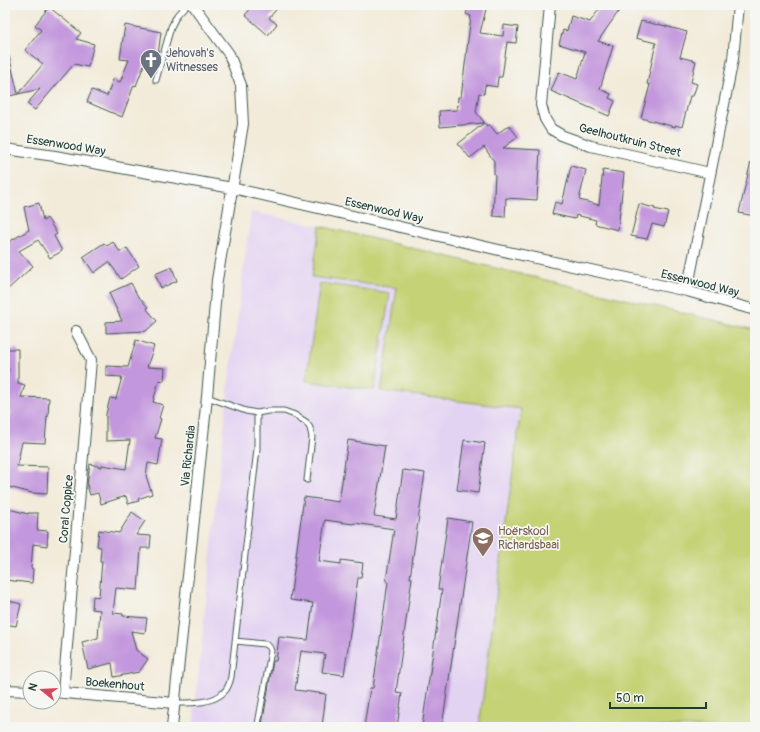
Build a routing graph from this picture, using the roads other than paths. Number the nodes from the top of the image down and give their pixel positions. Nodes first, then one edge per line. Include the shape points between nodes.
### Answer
1 (186, 5) edge
2 (193, 5) edge
3 (550, 5) edge
4 (738, 5) edge
5 (156, 80) dead end
6 (5, 149) edge
7 (710, 173) junction
8 (232, 188) junction
9 (687, 291) junction
10 (755, 310) edge
11 (76, 331) dead end
12 (207, 397) junction
13 (257, 413) junction
14 (307, 480) dead end
15 (235, 641) junction
16 (60, 670) edge
17 (5, 690) edge
18 (22, 691) edge
19 (62, 692) edge
20 (174, 703) junction
21 (258, 724) dead end
22 (172, 727) edge

1 - 5 lane via 171,27
2 - 8 street, Via Richardia via 229,54 241,85 243,124
3 - 7 street, Geelhoutkruin Street via 541,105 551,128 563,136 591,146
4 - 7 street via 733,59
6 - 8 street, Essenwood Way
7 - 9 street
8 - 9 street, Essenwood Way
8 - 12 street, Via Richardia via 217,280
9 - 10 street, Essenwood Way
11 - 16 street, Coral Coppice via 91,360
12 - 13 lane
12 - 20 street, Via Richardia
13 - 14 lane via 284,411 306,422 312,437
13 - 15 lane via 257,449
15 - 20 lane via 231,677 224,692 214,699 201,702
15 - 21 lane via 269,645 271,651
17 - 18 street
19 - 20 street, Boekenhout
20 - 22 street, Via Richardia

